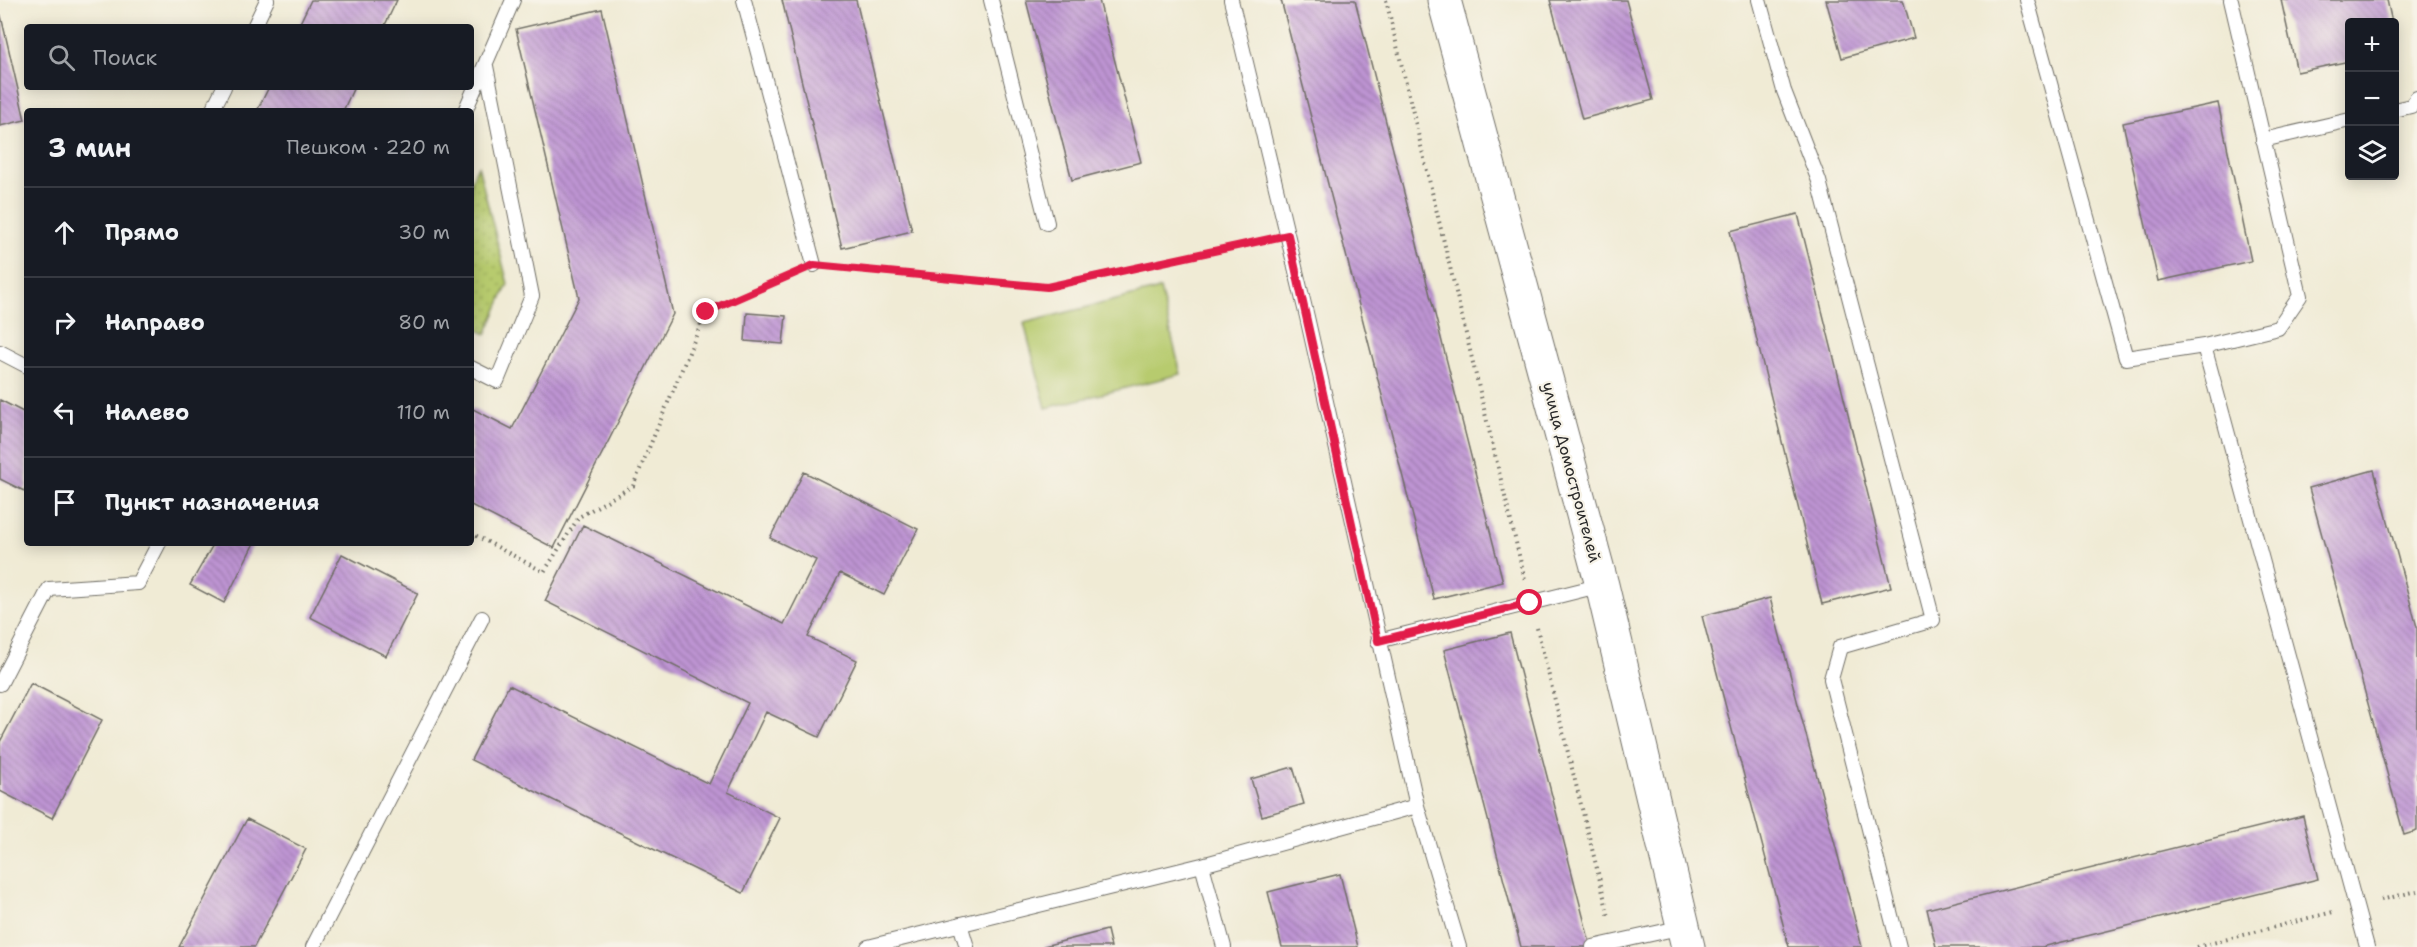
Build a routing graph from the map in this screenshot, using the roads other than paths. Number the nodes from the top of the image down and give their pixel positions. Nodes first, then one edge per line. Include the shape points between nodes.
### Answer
1 (267, 0) edge
2 (513, 0) edge
3 (744, 0) edge
4 (991, 0) edge
5 (1444, 0) edge
6 (1759, 0) edge
7 (2027, 0) edge
8 (2231, 0) edge
9 (1236, 1) edge
10 (255, 24) edge
11 (486, 66) junction
12 (222, 90) edge
13 (2417, 98) edge
14 (214, 108) edge
15 (466, 108) edge
16 (2399, 109) edge
17 (2345, 121) edge
18 (2263, 140) junction
19 (1047, 223) dead end
20 (814, 265) road end
21 (2204, 346) junction
22 (0, 352) edge
23 (24, 364) edge
24 (474, 370) edge
25 (157, 546) edge
26 (1602, 585) junction
27 (482, 618) dead end
28 (1378, 641) junction
29 (0, 684) edge
30 (1418, 806) junction
31 (1202, 865) junction
32 (960, 924) junction
33 (1685, 937) edge
34 (313, 947) edge
35 (868, 947) edge
36 (967, 947) edge
37 (1224, 947) edge
38 (1459, 947) edge
39 (1593, 947) edge
40 (1899, 947) edge
41 (2367, 947) edge

1 - 10 lane
2 - 11 lane
3 - 20 lane
4 - 19 lane
5 - 26 street, улица Домостроителей
6 - 40 lane via 1784,92 1819,181 1933,620 1840,647 1831,679
7 - 21 lane via 2126,358
8 - 18 lane
9 - 28 lane
11 - 15 lane
11 - 24 lane via 532,296 497,381
12 - 14 lane
13 - 16 lane via 2411,106
17 - 18 lane
18 - 21 lane via 2300,296 2278,328
21 - 41 lane
22 - 23 lane
25 - 29 lane via 138,584 50,589
26 - 28 lane
26 - 33 street, улица Домостроителей
27 - 34 lane
28 - 30 lane
30 - 31 lane
30 - 38 lane
31 - 32 lane
31 - 37 lane
32 - 35 lane
32 - 36 lane
33 - 39 lane

